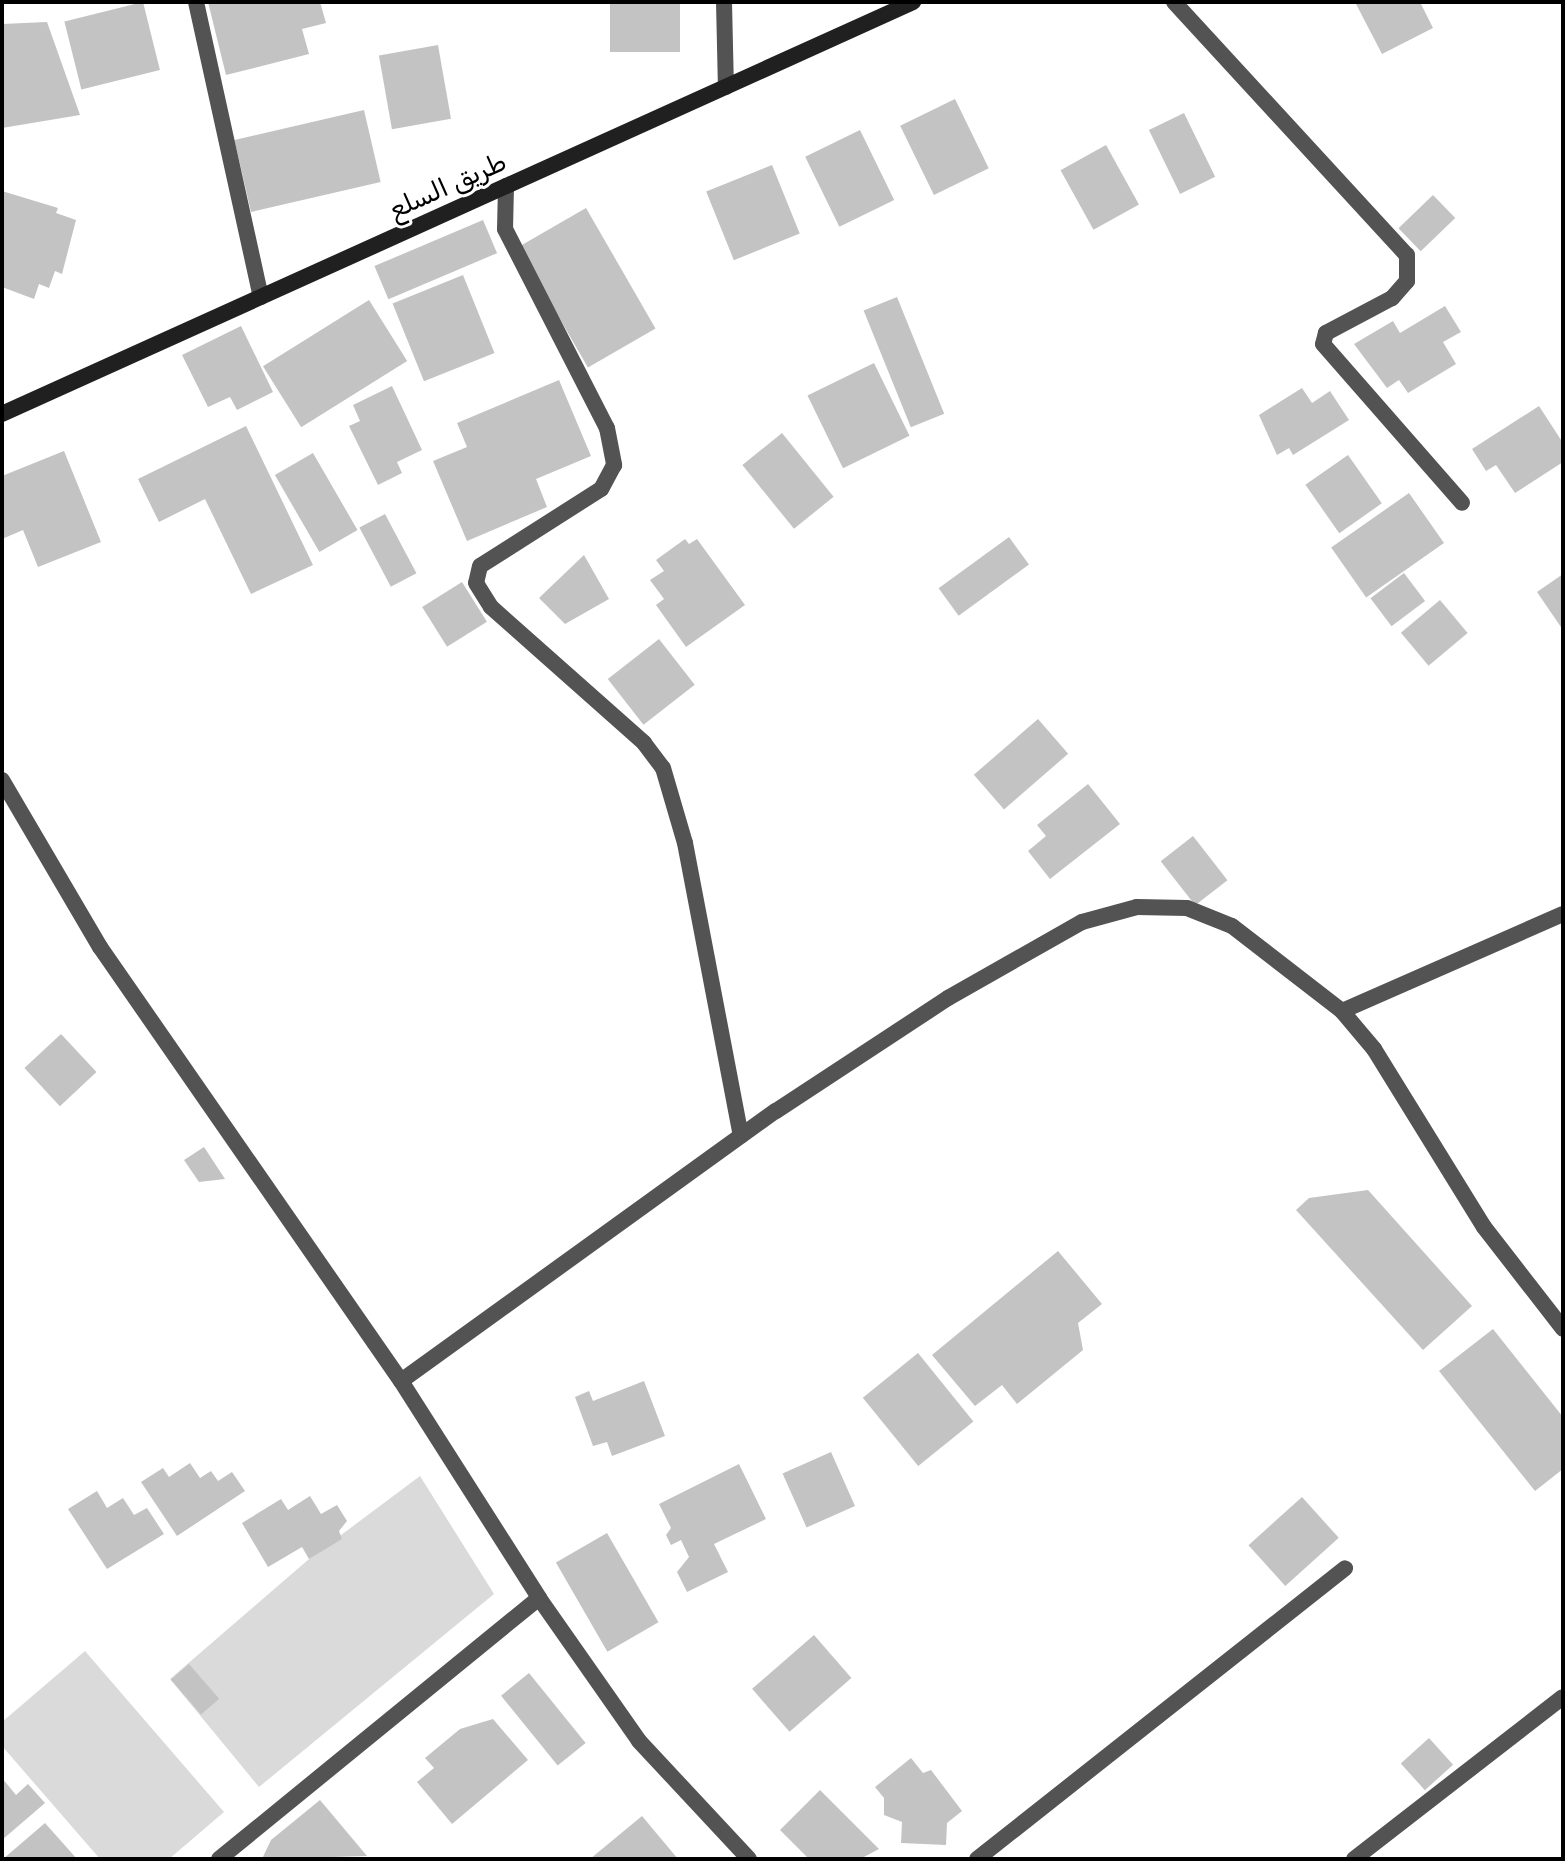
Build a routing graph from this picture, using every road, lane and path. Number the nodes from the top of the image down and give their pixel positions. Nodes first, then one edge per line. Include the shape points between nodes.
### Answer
1 (196, 2) edge
2 (724, 2) edge
3 (913, 2) edge
4 (1174, 2) edge
5 (726, 87) junction
6 (506, 186) junction
7 (261, 297) junction
8 (2, 414) edge
9 (1462, 503) dead end
10 (2, 780) edge
11 (1563, 914) edge
12 (1342, 1011) junction
13 (741, 1136) junction
14 (1563, 1329) edge
15 (401, 1381) junction
16 (1345, 1568) dead end
17 (539, 1598) junction
18 (1563, 1697) edge
19 (219, 1859) edge
20 (749, 1859) edge
21 (977, 1859) edge
22 (1354, 1859) edge

1 - 7 street
2 - 5 street
3 - 5 street, طريق السلع
4 - 9 street via 1407,255 1407,281 1392,298 1326,333 1323,344
5 - 6 street, طريق السلع
6 - 7 street, طريق السلع
6 - 13 street via 505,229 607,428 614,465 601,489 480,566 476,583 491,607 644,743 663,768 685,843
7 - 8 street, طريق السلع
10 - 15 street via 100,947
11 - 12 street
12 - 13 street via 1232,926 1187,908 1137,907 1082,922 1018,955
12 - 14 street via 1374,1049 1484,1227
13 - 15 street
15 - 17 street
16 - 21 street
17 - 19 street
17 - 20 street via 639,1741
18 - 22 street

